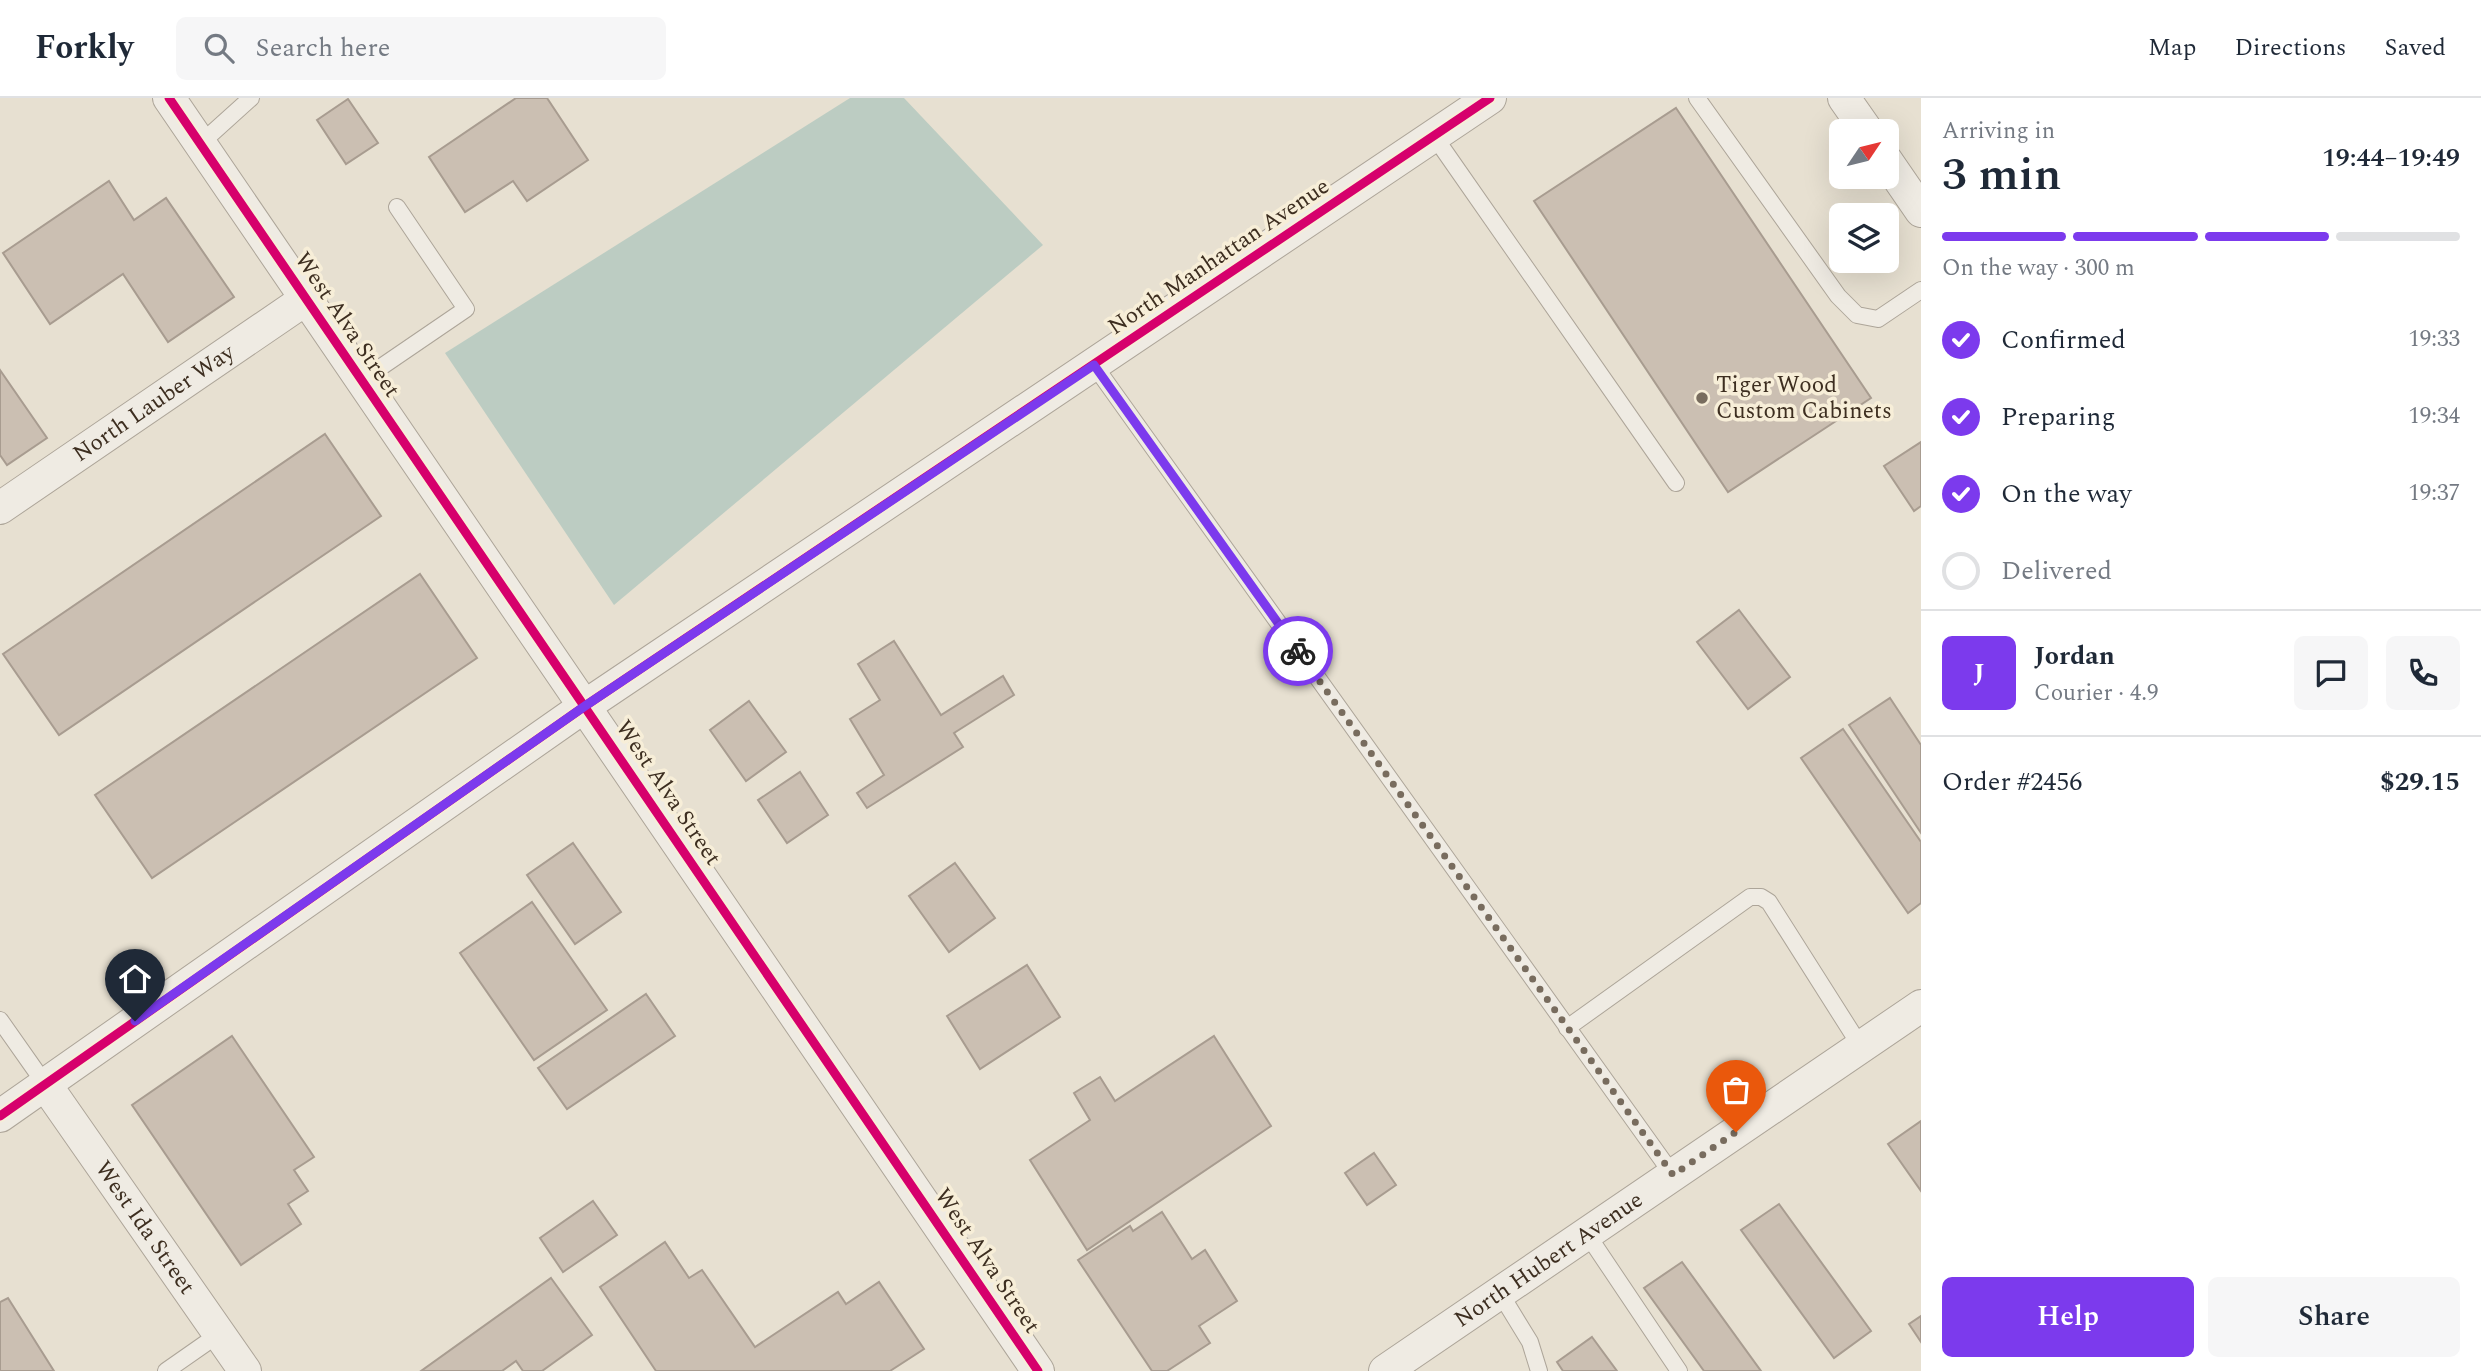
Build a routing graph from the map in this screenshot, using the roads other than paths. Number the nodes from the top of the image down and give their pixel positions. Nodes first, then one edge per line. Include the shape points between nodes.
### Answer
1 (169, 98) edge
2 (251, 98) edge
3 (1490, 98) edge
4 (1697, 98) edge
5 (1844, 98) edge
6 (1859, 119) edge
7 (1434, 136) junction
8 (200, 144) junction
9 (1899, 179) edge
10 (397, 207) dead end
11 (1921, 211) edge
12 (1921, 290) edge
13 (306, 299) junction
14 (1094, 365) junction
15 (362, 380) junction
16 (1676, 483) dead end
17 (0, 508) edge
18 (585, 706) junction
19 (1921, 1006) edge
20 (0, 1020) edge
21 (1567, 1028) junction
22 (1861, 1047) junction
23 (45, 1084) junction
24 (0, 1116) edge
25 (1673, 1175) junction
26 (1587, 1234) junction
27 (1500, 1293) junction
28 (219, 1334) junction
29 (166, 1371) edge
30 (245, 1371) edge
31 (1038, 1371) edge
32 (1385, 1371) edge
33 (1539, 1371) edge
34 (1679, 1371) edge

1 - 8 street, West Alva Street
2 - 8 lane
3 - 7 street, North Manhattan Avenue
4 - 12 lane via 1838,296 1857,315 1878,319
5 - 6 street
7 - 14 street, North Manhattan Avenue
7 - 16 lane
8 - 13 street, West Alva Street
9 - 11 street
10 - 15 lane via 466,309
13 - 15 street, West Alva Street
13 - 17 street, North Lauber Way
14 - 18 street, North Manhattan Avenue
14 - 21 lane
15 - 18 street, West Alva Street
18 - 23 street, North Manhattan Avenue
18 - 31 street, West Alva Street
19 - 22 street, North Hubert Avenue
20 - 23 lane
21 - 22 lane via 1750,897 1761,897 1769,902
21 - 25 lane
22 - 25 street, North Hubert Avenue
23 - 24 street, North Manhattan Avenue
23 - 28 street, West Ida Street
25 - 26 street, North Hubert Avenue
26 - 27 street, North Hubert Avenue
26 - 34 lane
27 - 32 street, North Hubert Avenue
27 - 33 lane via 1530,1342
28 - 29 lane
28 - 30 street, West Ida Street

